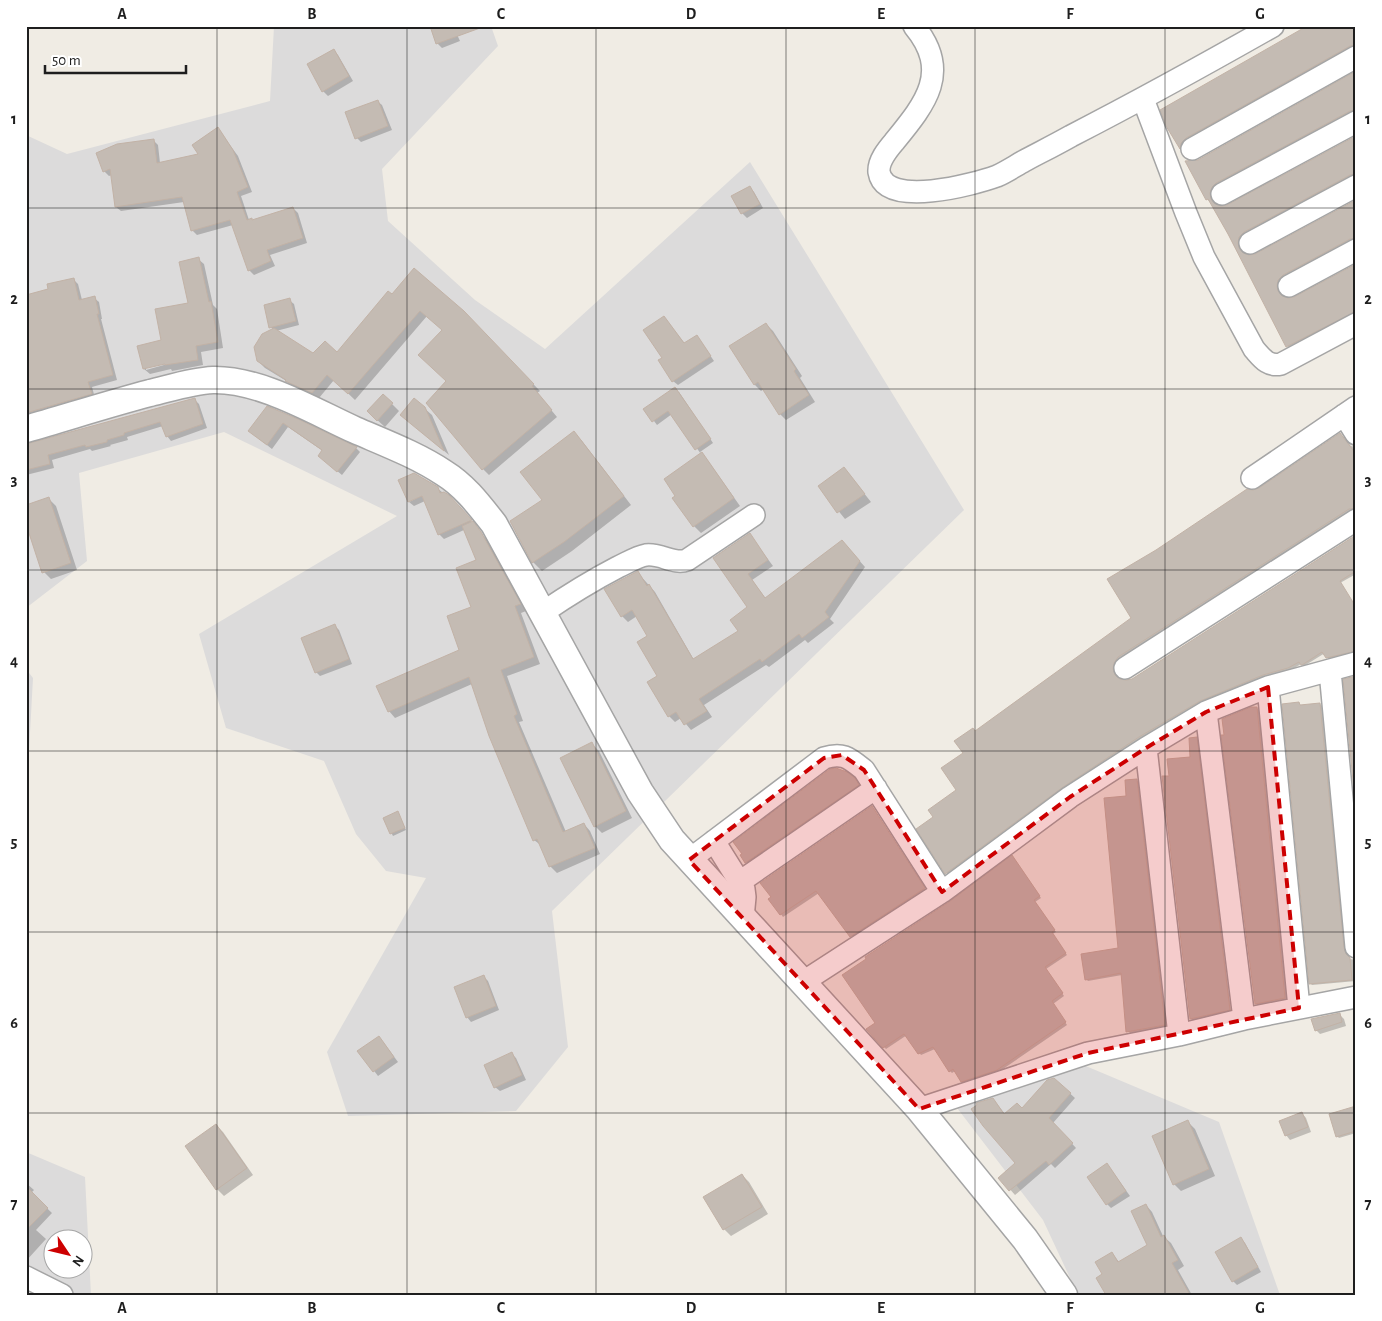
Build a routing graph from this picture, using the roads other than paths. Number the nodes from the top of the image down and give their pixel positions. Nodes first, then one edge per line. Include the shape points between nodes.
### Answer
1 (914, 26) edge
2 (1273, 26) edge
3 (1356, 57) edge
4 (1143, 99) junction
5 (1356, 122) edge
6 (1192, 149) dead end
7 (1356, 186) edge
8 (1222, 194) dead end
9 (1250, 242) dead end
10 (1356, 250) edge
11 (1290, 286) dead end
12 (1356, 324) edge
13 (1350, 411) edge
14 (26, 428) edge
15 (1356, 434) edge
16 (1252, 478) dead end
17 (754, 515) dead end
18 (1356, 520) edge
19 (542, 613) junction
20 (1356, 663) edge
21 (1125, 668) dead end
22 (1330, 671) junction
23 (1268, 687) junction
24 (1206, 712) junction
25 (1146, 748) junction
26 (876, 788) junction
27 (714, 841) junction
28 (689, 860) junction
29 (741, 881) junction
30 (942, 892) junction
31 (744, 918) junction
32 (1356, 947) edge
33 (803, 982) junction
34 (1356, 997) edge
35 (1299, 1008) junction
36 (1244, 1019) junction
37 (1179, 1035) junction
38 (919, 1109) junction
39 (26, 1277) edge
40 (62, 1295) edge
41 (1064, 1295) edge

1 - 4 street via 929,52 934,70 931,87 915,117 888,149 879,171 888,186 902,191 928,192 998,175
2 - 4 street
3 - 6 street
4 - 12 street via 1204,257 1261,358 1274,366 1281,364
5 - 8 street
7 - 9 street
10 - 11 street
13 - 15 street
13 - 16 street
14 - 19 street via 192,382 238,382 276,394 412,456 464,488 494,524
17 - 19 street via 687,560 678,562 653,555 635,559 592,580
18 - 21 street
19 - 28 street via 640,792
20 - 22 street
22 - 23 street
22 - 32 street
23 - 24 street
23 - 35 street
24 - 25 street
24 - 36 street
25 - 30 street via 1070,797
25 - 37 street
26 - 27 street via 864,770 853,761 842,755 824,758
26 - 29 street
26 - 30 street
27 - 28 street
27 - 29 street
28 - 31 street
29 - 31 street via 746,896
30 - 33 street
31 - 33 street
33 - 38 street
34 - 35 street
35 - 36 street
36 - 37 street
37 - 38 street via 1088,1053
38 - 41 street via 1025,1239
39 - 40 street

